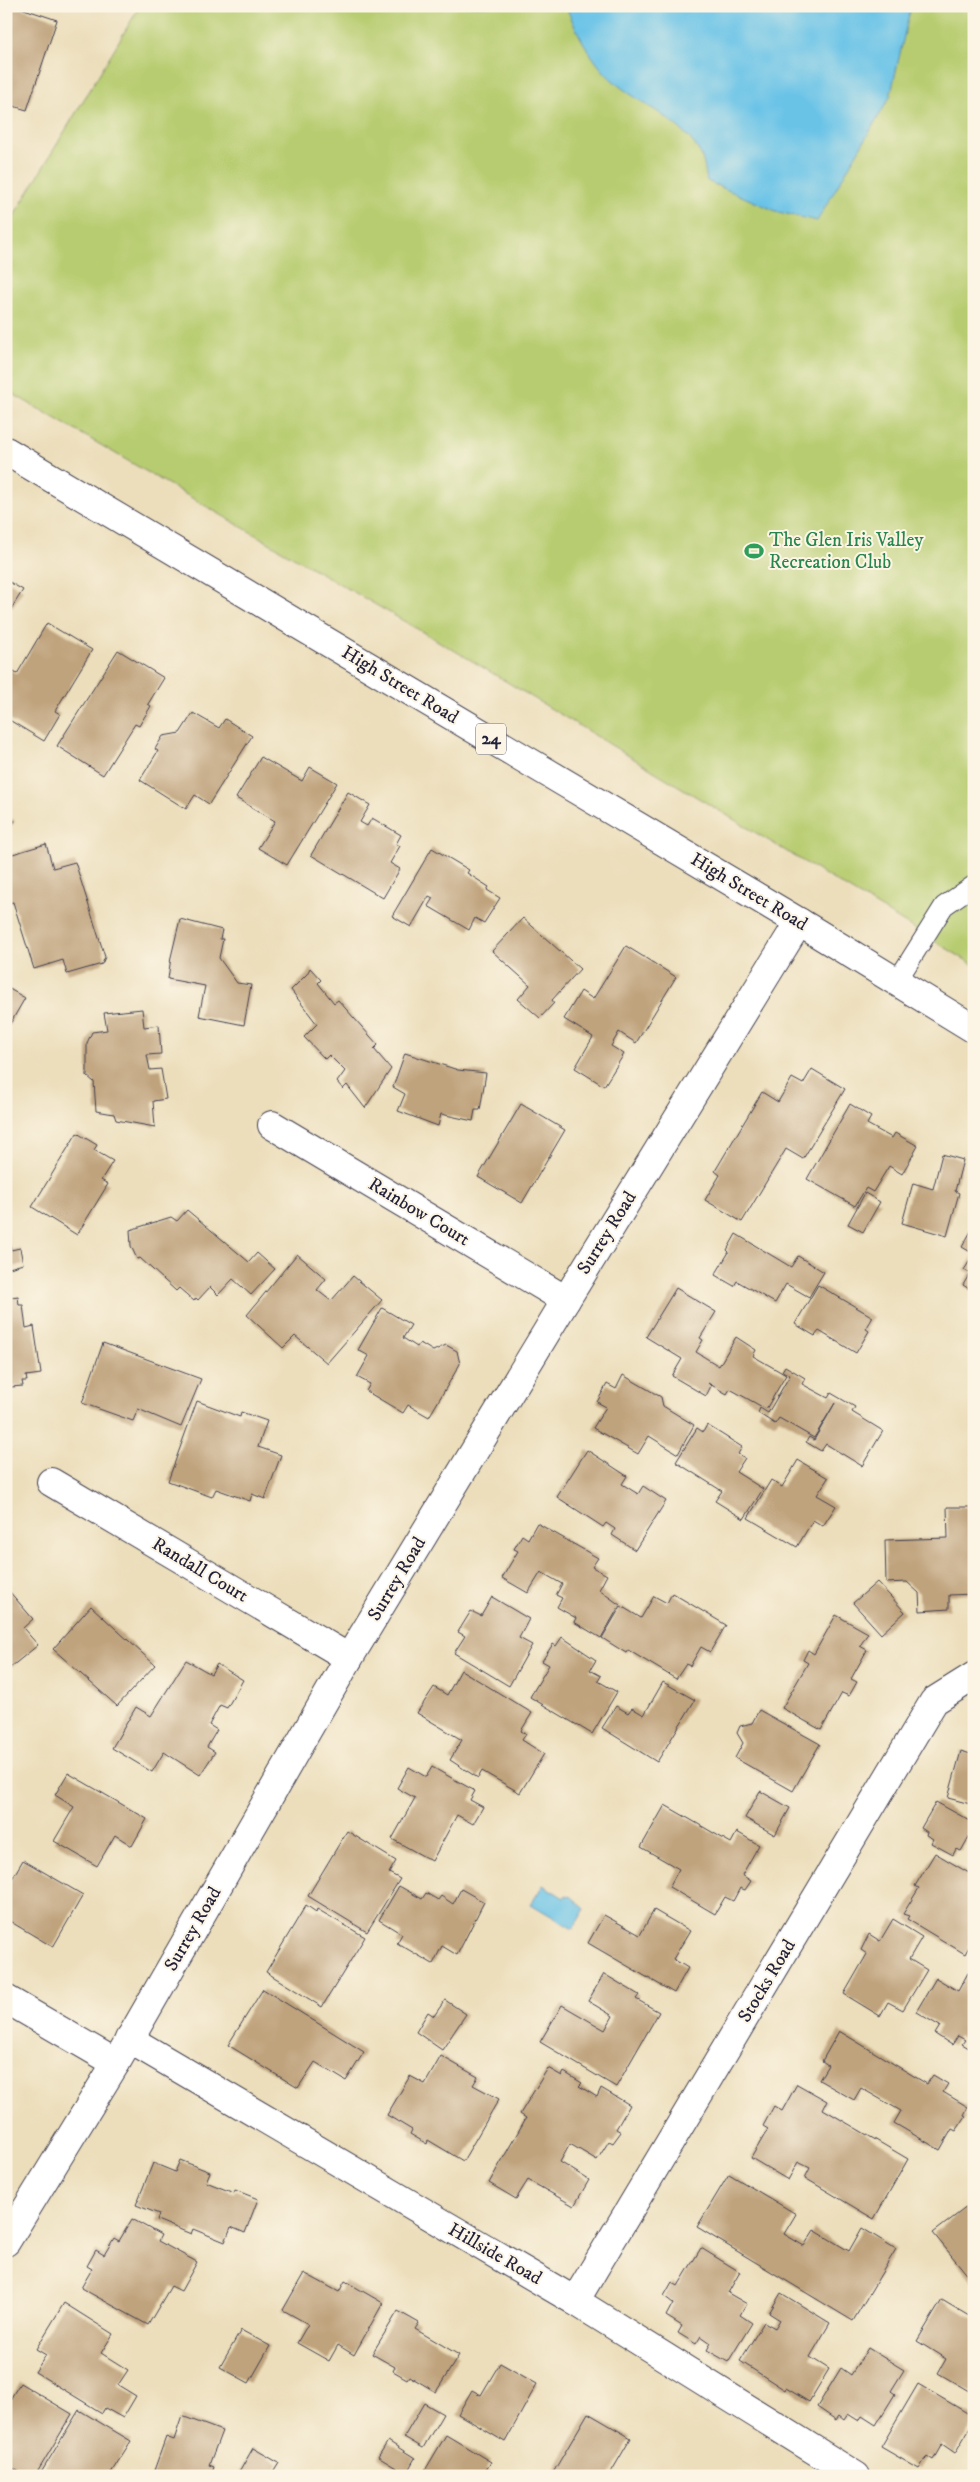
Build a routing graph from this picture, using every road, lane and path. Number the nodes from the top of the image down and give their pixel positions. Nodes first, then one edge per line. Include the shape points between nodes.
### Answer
1 (6, 451) edge
2 (974, 885) edge
3 (799, 922) junction
4 (897, 981) junction
5 (974, 1029) edge
6 (272, 1125) dead end
7 (566, 1300) junction
8 (51, 1482) dead end
9 (350, 1658) junction
10 (974, 1676) edge
11 (6, 1999) edge
12 (129, 2039) junction
13 (116, 2063) junction
14 (6, 2242) edge
15 (576, 2301) junction
16 (856, 2476) edge

1 - 3 street, High Street Road / 24
2 - 4 lane via 944,906
3 - 4 street, High Street Road / 24
3 - 7 street, Surrey Road
4 - 5 street, High Street Road / 24
6 - 7 street, Rainbow Court
7 - 9 street, Surrey Road
8 - 9 street, Randall Court
9 - 12 street, Surrey Road
10 - 15 street, Stocks Road via 934,1701
11 - 13 street
12 - 13 street, Surrey Road
12 - 15 street, Hillside Road
13 - 14 street, Surrey Road
15 - 16 street, Hillside Road

